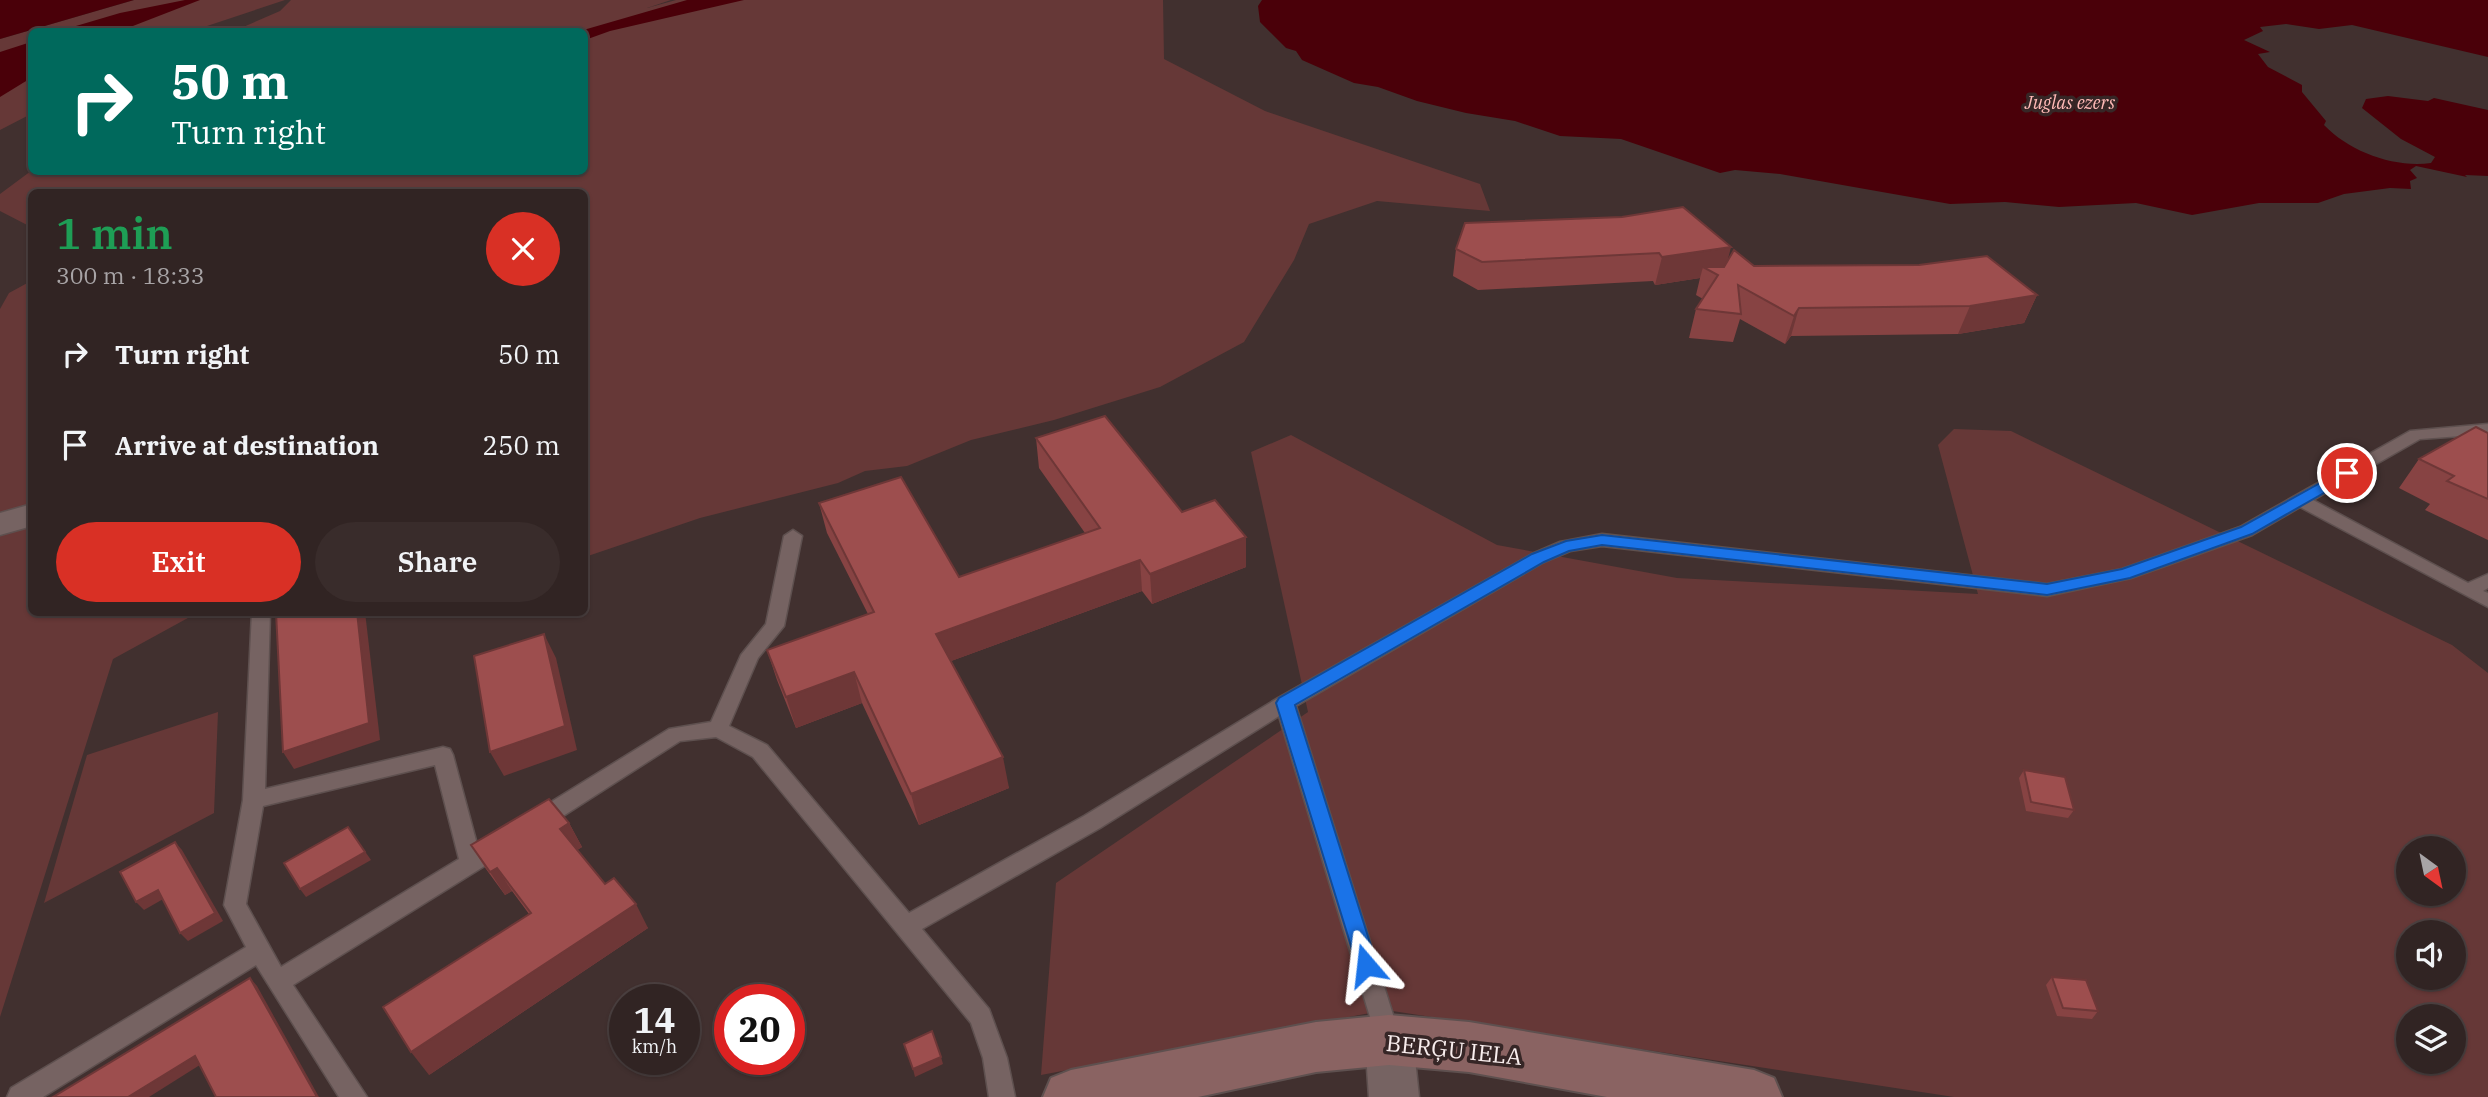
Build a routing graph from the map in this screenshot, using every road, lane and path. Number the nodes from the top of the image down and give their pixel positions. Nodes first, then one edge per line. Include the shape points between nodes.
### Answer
1 (2488, 429) edge
2 (2300, 500) junction
3 (28, 516) edge
4 (0, 524) edge
5 (793, 537) dead end
6 (2488, 580) edge
7 (2468, 591) junction
8 (2488, 601) edge
9 (261, 616) edge
10 (1285, 703) junction
11 (718, 729) junction
12 (254, 800) junction
13 (471, 863) junction
14 (905, 927) junction
15 (260, 950) junction
16 (277, 982) junction
17 (1389, 1040) junction
18 (20, 1097) edge
19 (354, 1097) edge
20 (1002, 1097) edge
21 (1071, 1097) edge
22 (1394, 1097) edge
23 (1754, 1097) edge

1 - 2 lane via 2416,434
2 - 7 lane
2 - 10 lane via 2246,531 2125,574 2047,590 1602,540 1566,546
3 - 4 street
5 - 11 lane via 775,626 751,655
6 - 7 lane
7 - 8 lane
9 - 12 lane
10 - 14 lane via 1092,822
10 - 17 lane
11 - 13 lane via 676,733
11 - 14 lane via 760,751
12 - 13 lane via 443,755
12 - 15 lane via 235,905
13 - 16 lane
14 - 20 lane via 981,1017
15 - 16 lane
15 - 18 lane
16 - 19 lane
17 - 21 street, BERĢU IELA via 1316,1047
17 - 22 street
17 - 23 street, BERĢU IELA via 1469,1046

